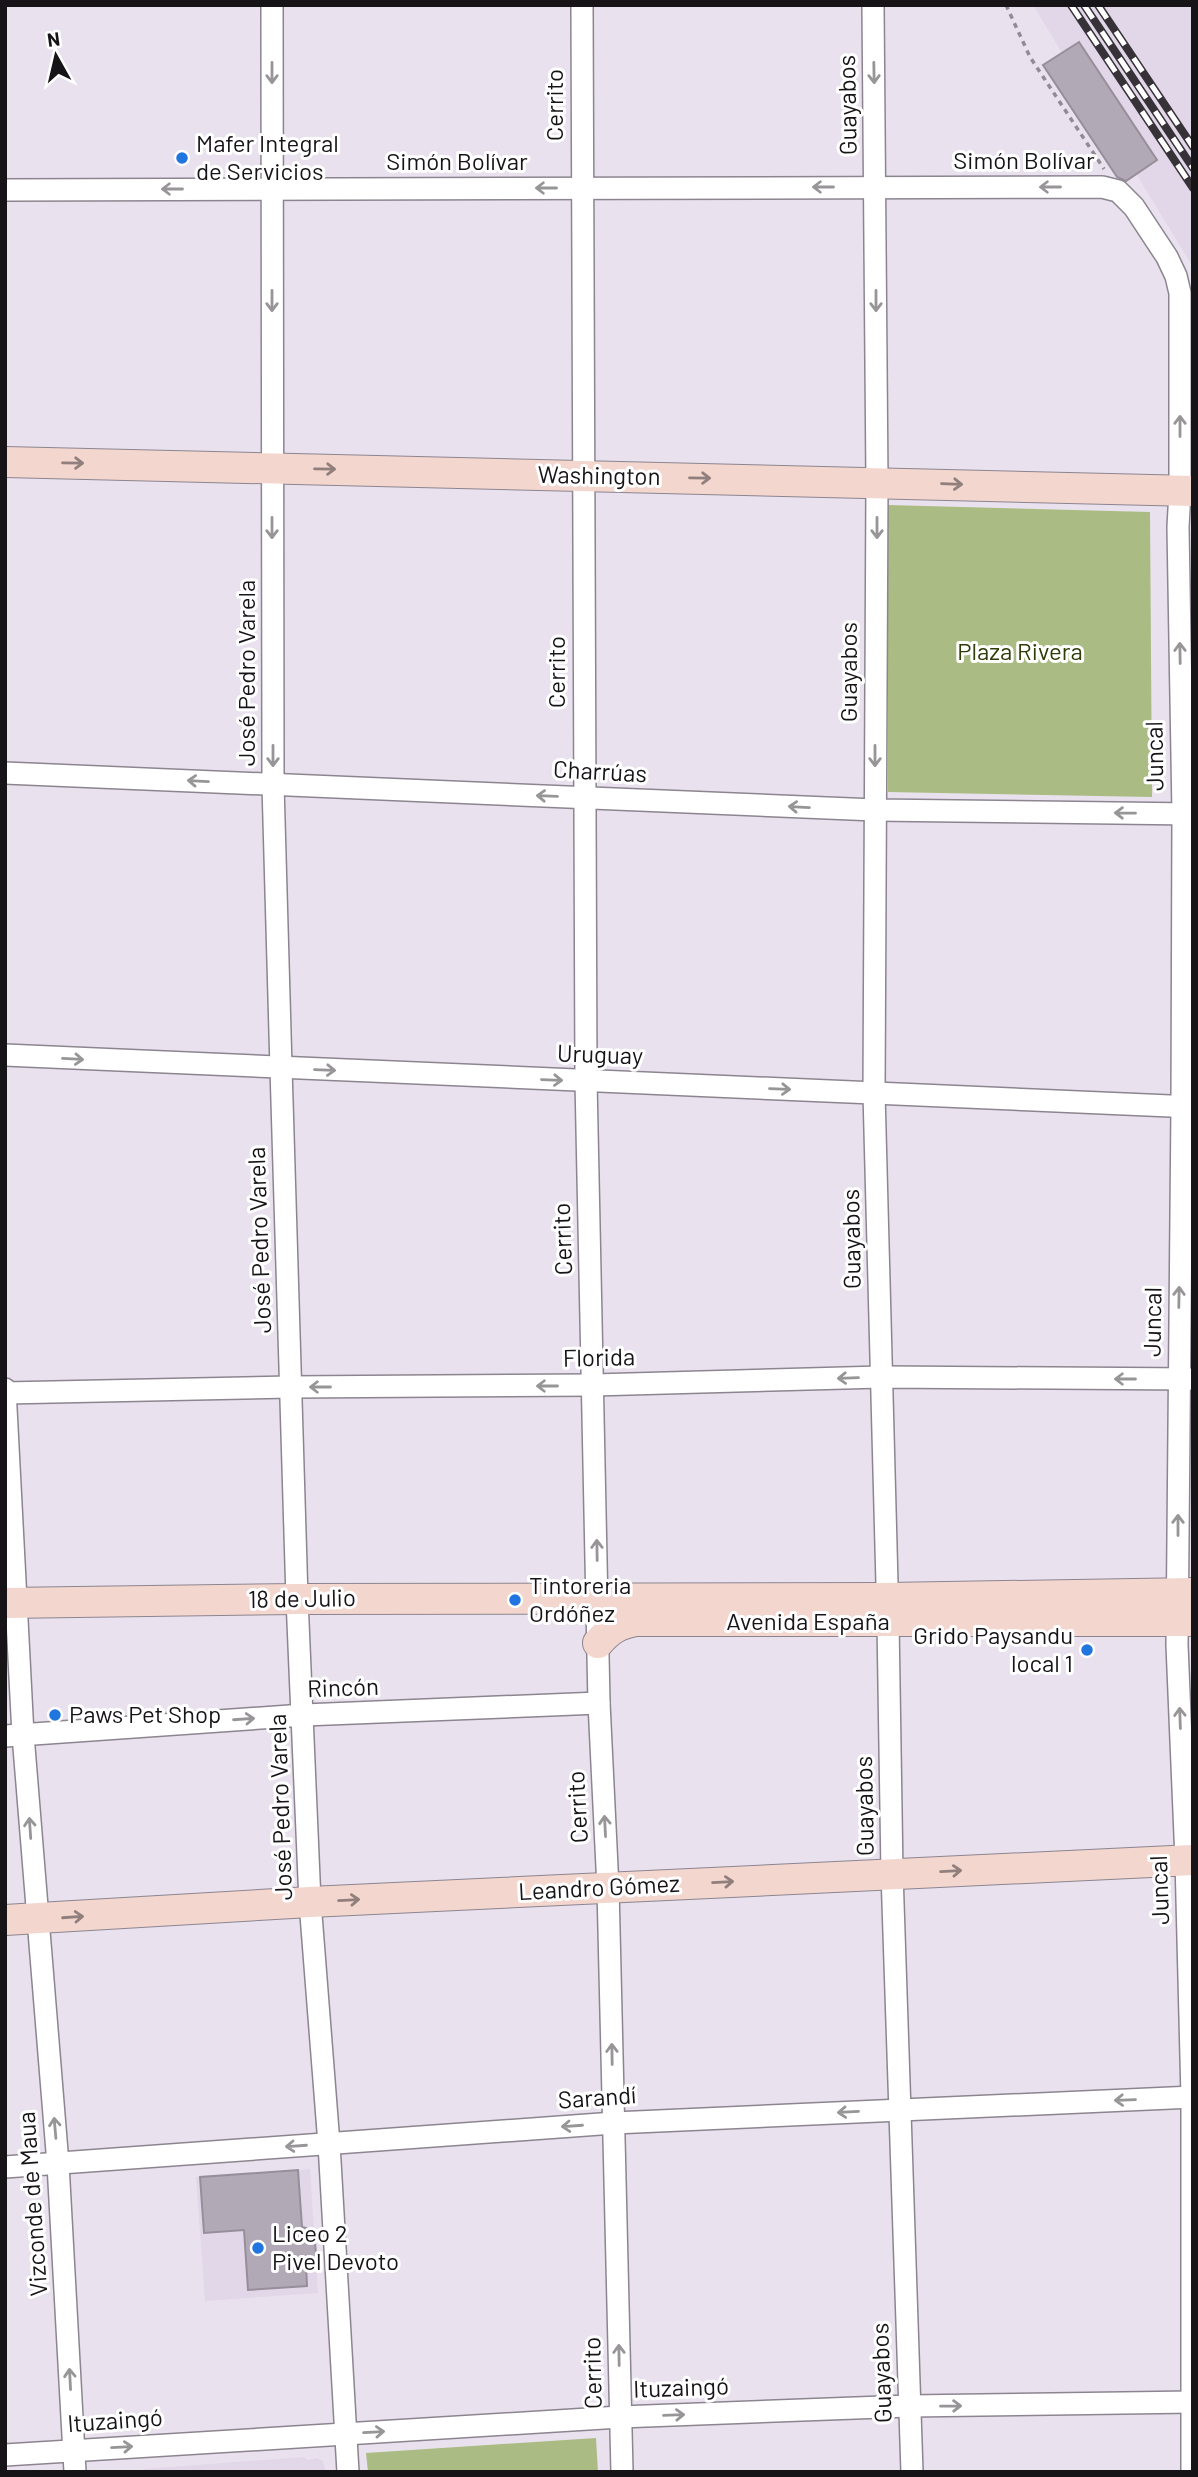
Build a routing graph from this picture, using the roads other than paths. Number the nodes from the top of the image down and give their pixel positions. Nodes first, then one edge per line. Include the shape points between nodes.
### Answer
1 (272, 5) edge
2 (582, 5) edge
3 (873, 5) edge
4 (876, 187) junction
5 (581, 188) junction
6 (273, 189) junction
7 (5, 190) edge
8 (1118, 191) joint
9 (5, 462) edge
10 (272, 468) junction
11 (584, 475) junction
12 (877, 482) junction
13 (1187, 491) edge
14 (5, 773) edge
15 (273, 785) junction
16 (583, 797) junction
17 (874, 810) junction
18 (1188, 814) edge
19 (5, 1055) edge
20 (281, 1068) junction
21 (586, 1081) junction
22 (874, 1093) junction
23 (1187, 1107) edge
24 (881, 1377) junction
25 (1185, 1379) edge
26 (594, 1385) junction
27 (290, 1387) junction
28 (5, 1391) edge
29 (598, 1598) junction
30 (297, 1599) junction
31 (10, 1603) edge
32 (1185, 1607) edge
33 (888, 1610) junction
34 (598, 1643) junction
35 (599, 1703) junction
36 (304, 1715) junction
37 (14, 1735) edge
38 (1189, 1860) edge
39 (892, 1873) junction
40 (608, 1888) junction
41 (310, 1902) junction
42 (36, 1919) junction
43 (5, 1920) edge
44 (1192, 2097) edge
45 (900, 2109) junction
46 (614, 2123) junction
47 (329, 2144) junction
48 (58, 2164) junction
49 (5, 2167) edge
50 (1192, 2402) edge
51 (909, 2406) junction
52 (620, 2417) junction
53 (346, 2433) junction
54 (74, 2450) junction
55 (5, 2455) edge
56 (75, 2472) edge
57 (348, 2472) edge
58 (622, 2472) edge
59 (912, 2472) edge
60 (1192, 2472) edge

1 -> 6 street, José Pedro Varela
2 - 5 street, Cerrito
3 -> 4 street, Guayabos
4 -> 5 street, Simón Bolívar
8 -> 4 street, Simón Bolívar via 1102,187
4 -> 12 street, Guayabos
5 -> 6 street, Simón Bolívar
5 - 11 street, Cerrito
6 -> 7 street, Simón Bolívar
6 -> 10 street, José Pedro Varela
13 -> 8 street, Juncal via 1180,293 1167,257
9 -> 10 street, Washington
10 -> 11 street, Washington
10 -> 15 street, José Pedro Varela
11 -> 12 street, Washington
11 - 16 street, Cerrito
12 -> 13 street, Washington
12 -> 17 street, Guayabos
18 -> 13 street, Juncal via 1178,527
15 -> 14 street, Charrúas
16 -> 15 street, Charrúas
15 - 20 street, José Pedro Varela
17 -> 16 street, Charrúas
16 - 21 street, Cerrito
18 -> 17 street, Charrúas
17 - 22 street, Guayabos
18 - 23 street, Juncal
19 -> 20 street, Uruguay
20 -> 21 street, Uruguay
20 - 27 street, José Pedro Varela
21 -> 22 street, Uruguay
21 - 26 street, Cerrito
22 - 23 street, Uruguay
22 - 24 street, Guayabos
25 -> 23 street, Juncal
25 -> 24 street, Florida
24 -> 26 street, Florida
24 - 33 street, Guayabos
32 -> 25 street, Juncal
26 -> 27 street, Florida
29 -> 26 street, Cerrito
27 - 28 street, Florida
27 - 30 street, José Pedro Varela
28 - 31 street, Vizconde de Maua
29 - 30 street, 18 de Julio
29 - 33 street, Avenida España
29 - 34 street, Cerrito
30 - 31 street, 18 de Julio
30 - 36 street, José Pedro Varela
31 - 37 street, Vizconde de Maua
32 - 33 street, Avenida España
38 -> 32 street, Juncal
33 - 34 street, Avenida España via 636,1621 619,1624
33 - 39 street, Guayabos
34 - 35 street, Cerrito
35 - 36 street, Rincón
40 -> 35 street, Cerrito
37 -> 36 street, Rincón
36 - 41 street, José Pedro Varela
42 -> 37 street, Vizconde de Maua
39 -> 38 street, Leandro Gómez
38 - 44 street, Juncal
40 -> 39 street, Leandro Gómez
39 - 45 street, Guayabos
41 -> 40 street, Leandro Gómez
46 -> 40 street, Cerrito
42 -> 41 street, Leandro Gómez
41 - 47 street, José Pedro Varela
42 - 43 street, Leandro Gómez
48 -> 42 street, Vizconde de Maua
44 -> 45 street, Sarandí
44 - 50 street, Juncal
45 -> 46 street, Sarandí
45 - 51 street, Guayabos
46 -> 47 street, Sarandí
52 -> 46 street, Cerrito
47 -> 48 street, Sarandí
47 - 53 street, José Pedro Varela
48 - 49 street, Sarandí
54 -> 48 street, Vizconde de Maua
51 -> 50 street, Ituzaingó
50 - 60 street, Juncal
52 -> 51 street, Ituzaingó
51 - 59 street, Guayabos
53 -> 52 street, Ituzaingó
52 - 58 street, Cerrito
54 -> 53 street, Ituzaingó
53 - 57 street, José Pedro Varela
54 - 55 street, Ituzaingó
54 - 56 street, Vizconde de Maua

